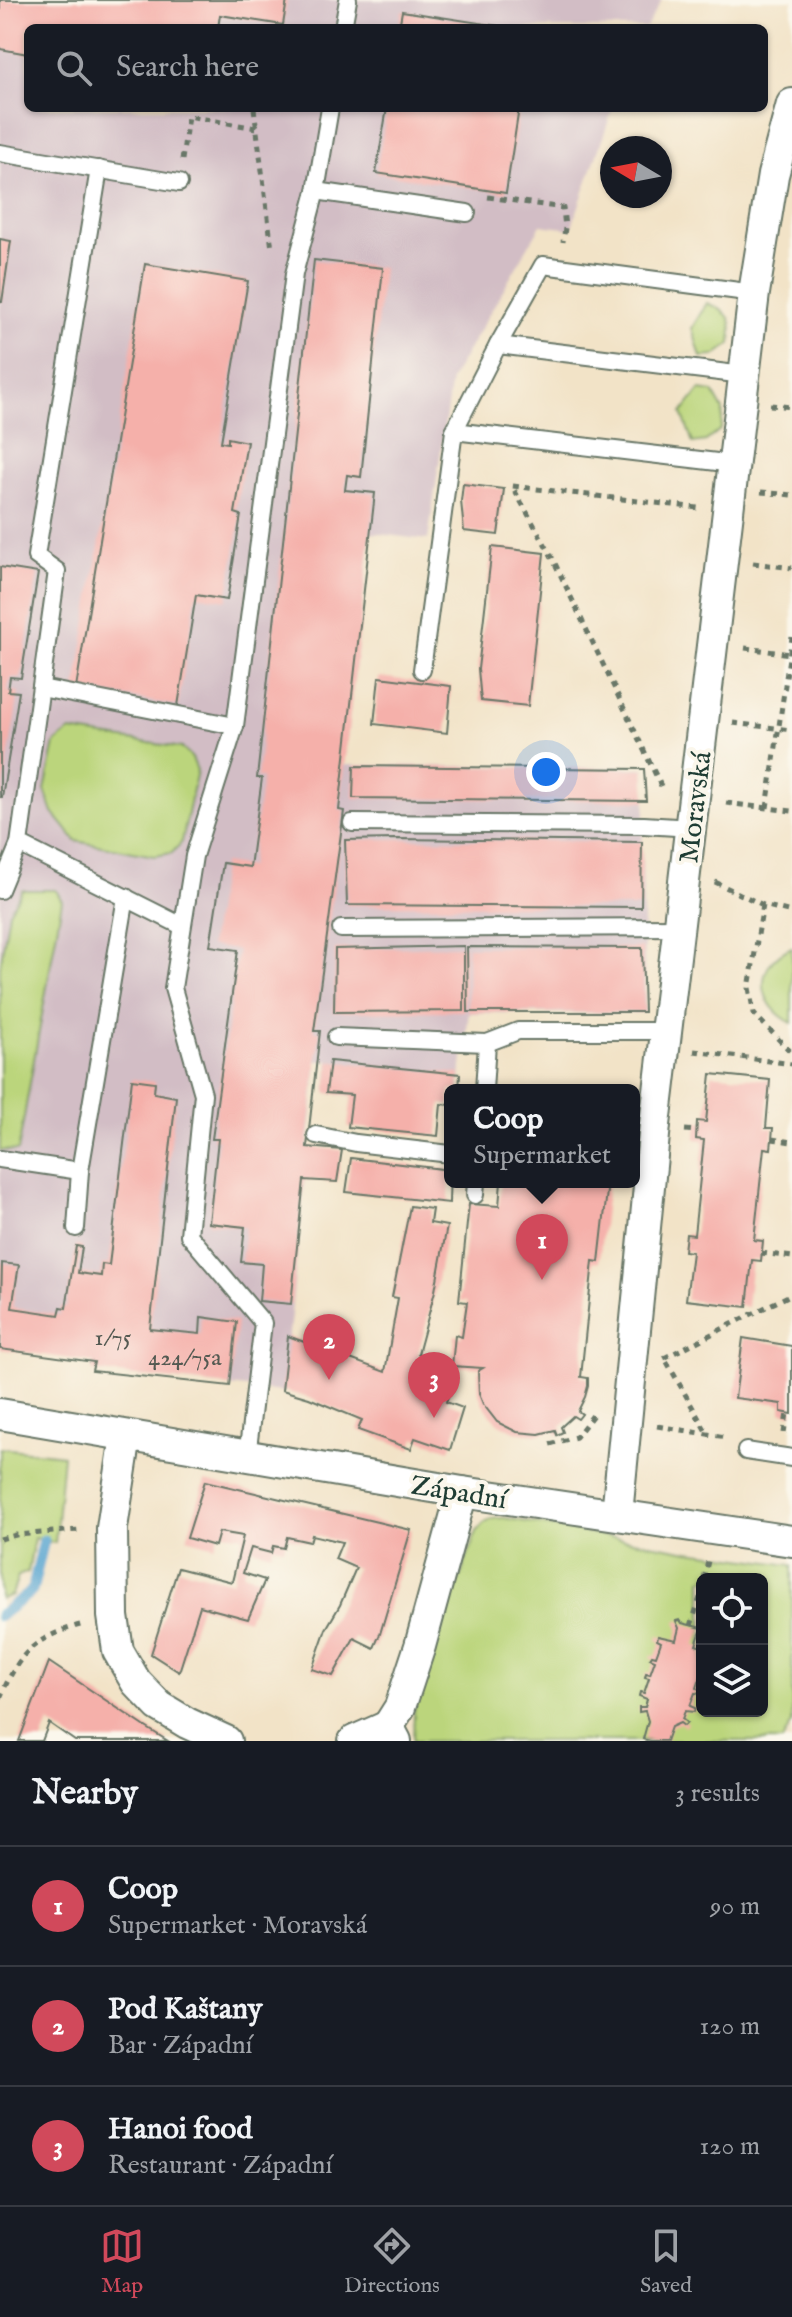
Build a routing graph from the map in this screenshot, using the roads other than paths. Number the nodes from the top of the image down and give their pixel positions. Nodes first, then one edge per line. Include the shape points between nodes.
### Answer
1 (348, 0) edge
2 (344, 24) edge
3 (792, 104) edge
4 (329, 112) edge
5 (0, 153) edge
6 (99, 169) junction
7 (179, 183) road end
8 (316, 191) junction
9 (467, 213) dead end
10 (754, 293) junction
11 (498, 345) junction
12 (744, 375) junction
13 (454, 431) junction
14 (734, 464) junction
15 (422, 670) dead end
16 (41, 688) junction
17 (235, 726) junction
18 (693, 813) junction
19 (352, 823) dead end
20 (19, 844) junction
21 (0, 890) edge
22 (126, 897) junction
23 (182, 926) junction
24 (680, 927) junction
25 (341, 929) dead end
26 (336, 1037) dead end
27 (676, 1040) junction
28 (487, 1043) junction
29 (484, 1084) edge
30 (644, 1124) edge
31 (316, 1135) dead end
32 (444, 1153) edge
33 (0, 1159) edge
34 (80, 1171) junction
35 (640, 1182) edge
36 (640, 1188) edge
37 (76, 1228) dead end
38 (0, 1414) edge
39 (126, 1436) junction
40 (746, 1451) dead end
41 (247, 1457) junction
42 (792, 1458) edge
43 (462, 1492) junction
44 (617, 1514) junction
45 (792, 1541) edge
46 (392, 1734) edge
47 (226, 1741) edge
48 (354, 1741) edge

1 - 2 lane
3 - 10 street, Moravská via 773,175
4 - 8 lane
5 - 6 lane
6 - 7 lane
6 - 16 lane via 36,556 57,571
8 - 9 lane
8 - 17 lane via 294,274
10 - 11 lane via 543,265
10 - 12 street, Moravská
11 - 12 lane
11 - 13 lane
12 - 14 street, Moravská
13 - 14 lane
13 - 15 lane
14 - 18 street, Moravská
16 - 17 lane
16 - 20 lane
17 - 23 lane via 194,856
18 - 19 lane via 644,825
18 - 24 street, Moravská
20 - 21 lane
20 - 22 lane
22 - 23 lane
22 - 34 lane
23 - 41 lane via 173,988 203,1094 189,1235 263,1323
24 - 25 lane
24 - 27 street, Moravská
26 - 28 lane
27 - 28 lane via 518,1031
27 - 30 street, Moravská
28 - 29 lane
30 - 35 street, Moravská
31 - 32 lane
33 - 34 lane
34 - 37 lane
36 - 44 street, Moravská
38 - 39 street, Západní
39 - 41 street, Západní
39 - 47 street via 112,1528 118,1651 136,1682 159,1706
40 - 42 lane
41 - 43 street, Západní
43 - 44 street, Západní
43 - 46 street
44 - 45 street, Západní
46 - 48 street

